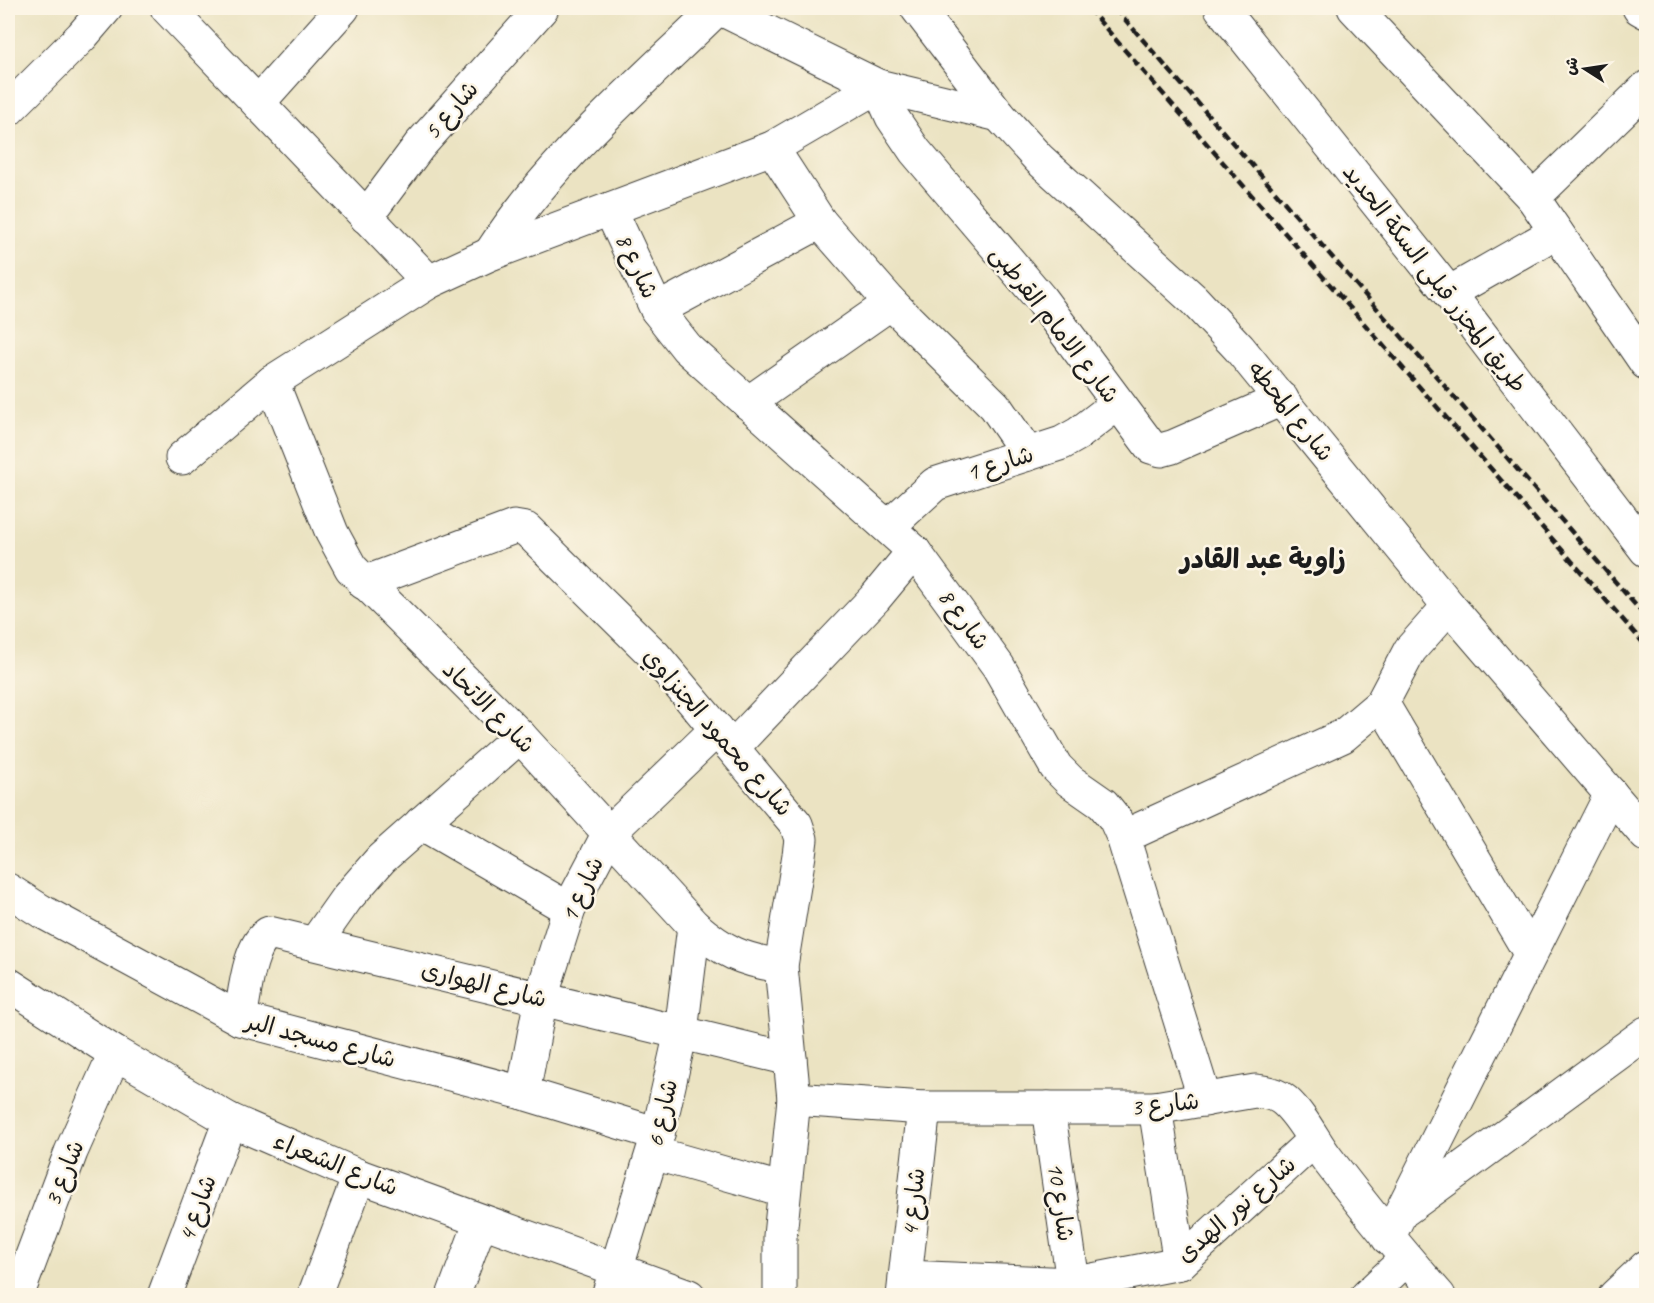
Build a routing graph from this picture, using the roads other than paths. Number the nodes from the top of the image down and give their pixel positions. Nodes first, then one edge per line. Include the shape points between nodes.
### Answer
1 (106, 8) edge
2 (167, 8) edge
3 (343, 8) edge
4 (542, 8) edge
5 (916, 8) edge
6 (1221, 8) edge
7 (1354, 8) edge
8 (1639, 8) edge
9 (727, 9) edge
10 (1647, 12) edge
11 (878, 86) junction
12 (1647, 88) edge
13 (258, 103) junction
14 (8, 110) edge
15 (999, 115) junction
16 (772, 148) junction
17 (1533, 198) junction
18 (610, 209) junction
19 (366, 217) junction
20 (820, 222) junction
21 (1556, 232) junction
22 (490, 254) junction
23 (429, 282) junction
24 (1449, 293) junction
25 (891, 303) junction
26 (657, 310) junction
27 (1647, 363) edge
28 (272, 382) junction
29 (1282, 399) junction
30 (748, 403) junction
31 (1117, 404) junction
32 (1028, 454) junction
33 (182, 458) dead end
34 (888, 527) junction
35 (1647, 550) edge
36 (914, 551) junction
37 (364, 583) junction
38 (1449, 606) junction
39 (1382, 703) junction
40 (520, 736) junction
41 (725, 738) junction
42 (1611, 794) junction
43 (420, 823) junction
44 (609, 832) junction
45 (1647, 835) edge
46 (1123, 837) junction
47 (8, 890) edge
48 (569, 909) junction
49 (694, 926) junction
50 (315, 943) junction
51 (1530, 953) junction
52 (781, 966) junction
53 (8, 984) edge
54 (542, 998) junction
55 (240, 1019) junction
56 (681, 1032) junction
57 (1647, 1032) edge
58 (115, 1053) junction
59 (790, 1059) junction
60 (523, 1093) junction
61 (794, 1099) junction
62 (1205, 1100) junction
63 (924, 1108) junction
64 (1048, 1108) junction
65 (1155, 1108) junction
66 (230, 1120) junction
67 (1313, 1141) junction
68 (656, 1143) junction
69 (359, 1176) junction
70 (784, 1190) junction
71 (481, 1221) junction
72 (1398, 1236) junction
73 (1180, 1263) junction
74 (1647, 1266) edge
75 (612, 1283) edge
76 (904, 1286) edge
77 (1073, 1290) edge
78 (17, 1296) edge
79 (164, 1296) edge
80 (314, 1296) edge
81 (453, 1296) edge
82 (689, 1296) edge
83 (780, 1296) edge
84 (1367, 1296) edge
85 (1439, 1296) edge
86 (1615, 1296) edge

1 - 14 street
2 - 13 street
3 - 13 street
4 - 19 street, شارع 5 via 419,146
5 - 15 street, شارع المحطه
6 - 24 street, طريق المجزر قبلى السكة الحديد
7 - 17 street
8 - 10 street
9 - 11 street
9 - 22 street via 557,166 512,220
11 - 15 street
11 - 16 street
11 - 31 street, شارع الامام القرطبى via 892,117 915,151 1040,298
12 - 17 street
13 - 19 street
15 - 29 street, شارع المحطه via 1047,167 1194,300
16 - 18 street
16 - 20 street
17 - 21 street
18 - 22 street
18 - 26 street, شارع 8
19 - 23 street
20 - 25 street
20 - 26 street
21 - 24 street
21 - 27 street
22 - 23 street
23 - 28 street
24 - 35 street, طريق المجزر قبلى السكة الحديد
25 - 30 street
25 - 32 street via 995,406
26 - 30 street, شارع 8 via 687,348
28 - 33 street
28 - 37 street, شارع الاتحاد via 340,551
29 - 31 street, شارع الامام القرطبى via 1161,450 1143,440
29 - 38 street, شارع المحطه
30 - 34 street, شارع 8
31 - 32 street, شارع 1 via 1078,434
32 - 34 street, شارع 1 via 935,484
34 - 36 street, شارع 8
36 - 41 street, شارع 1 via 875,598
36 - 46 street, شارع 8 via 998,666 1056,768 1103,804
37 - 40 street, شارع الاتحاد
37 - 41 street, شارع محمود الجنزاوي via 508,529 526,529 655,656
38 - 39 street via 1410,650
38 - 42 street, شارع المحطه
39 - 46 street via 1343,736
39 - 51 street
40 - 43 street
40 - 44 street, شارع الاتحاد
41 - 44 street, شارع 1
41 - 52 street, شارع محمود الجنزاوي via 787,811 801,839
42 - 45 street, شارع المحطه
42 - 51 street
43 - 48 street
43 - 50 street via 346,899
44 - 48 street, شارع 1
44 - 49 street, شارع الاتحاد
46 - 62 street, شارع 8
47 - 55 street, شارع مسجد البر
48 - 54 street, شارع 1
49 - 52 street, شارع الاتحاد via 719,948 738,957
49 - 56 street, شارع 6
50 - 54 street, شارع الهوارى
50 - 55 street, شارع الهوارى via 269,933 258,939
51 - 72 street
52 - 59 street, شارع محمود الجنزاوي
53 - 58 street, شارع الشعراء
54 - 56 street, شارع الهوارى
54 - 60 street, شارع 1
55 - 60 street, شارع مسجد البر
56 - 59 street, شارع الهوارى
56 - 68 street, شارع 6
57 - 72 street
58 - 66 street, شارع الشعراء
58 - 78 street, شارع 3 via 71,1152
59 - 61 street, شارع محمود الجنزاوي
60 - 68 street, شارع مسجد البر
61 - 63 street, شارع 3
61 - 70 street, شارع محمود الجنزاوي
62 - 65 street, شارع 3
62 - 67 street, شارع 3 via 1256,1091 1270,1093 1293,1109
63 - 64 street, شارع 3
63 - 76 street, شارع 4
64 - 65 street, شارع 3
64 - 77 street, شارع 10
65 - 73 street
66 - 69 street, شارع الشعراء
66 - 79 street, شارع 4
67 - 72 street, شارع 3
67 - 73 street, شارع نور الهدى
68 - 70 street, شارع مسجد البر
68 - 75 street, شارع 6
69 - 71 street, شارع الشعراء
69 - 80 street
70 - 83 street, شارع محمود الجنزاوي
71 - 75 street, شارع الشعراء
71 - 81 street
72 - 84 street
72 - 85 street, شارع 3
73 - 77 street, شارع نور الهدى
74 - 86 street
75 - 82 street, شارع الشعراء
76 - 77 street, شارع نور الهدى

